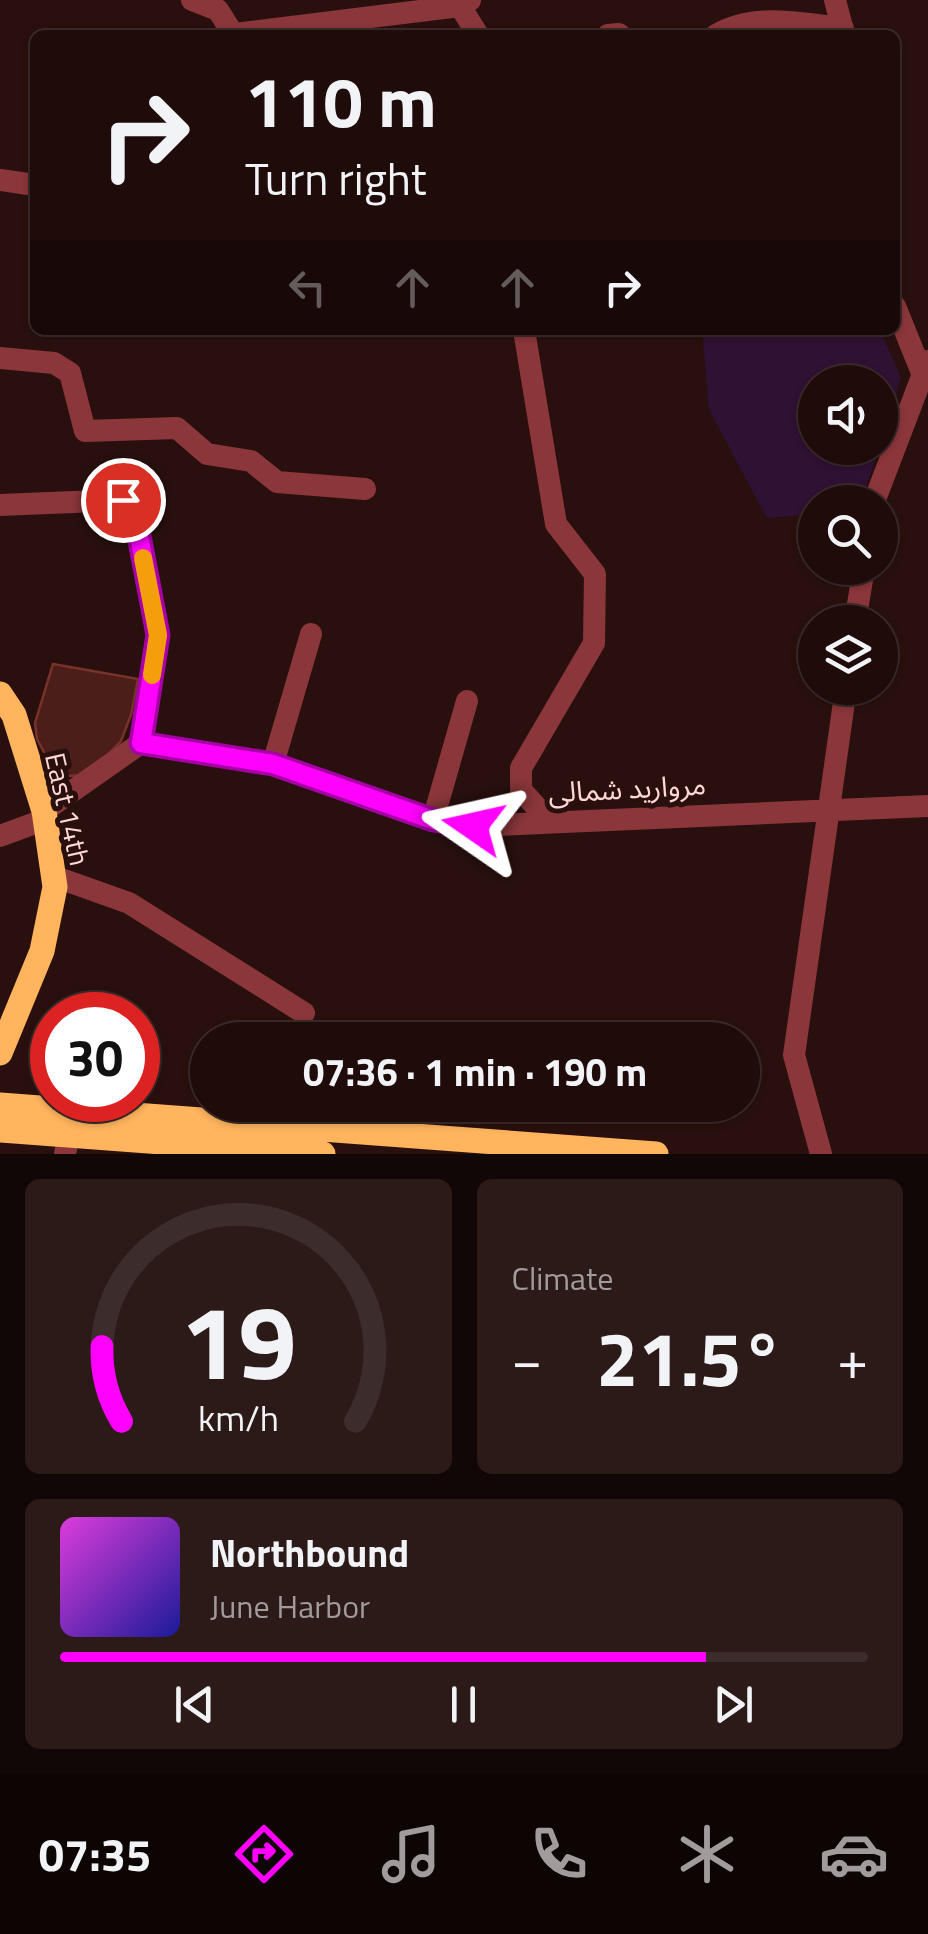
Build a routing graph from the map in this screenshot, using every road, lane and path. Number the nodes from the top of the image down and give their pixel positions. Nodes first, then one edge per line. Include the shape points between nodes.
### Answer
1 (192, 0) edge
2 (836, 0) edge
3 (465, 3) edge
4 (228, 30) edge
5 (267, 30) edge
6 (476, 30) edge
7 (725, 30) edge
8 (831, 30) edge
9 (844, 30) edge
10 (0, 180) edge
11 (30, 184) edge
12 (900, 316) edge
13 (525, 335) edge
14 (0, 358) edge
15 (925, 367) edge
16 (880, 485) edge
17 (364, 489) dead end
18 (0, 505) edge
19 (311, 634) dead end
20 (0, 694) edge
21 (467, 701) dead end
22 (843, 705) edge
23 (141, 743) junction
24 (273, 764) junction
25 (928, 806) edge
26 (826, 810) junction
27 (45, 815) junction
28 (433, 820) junction
29 (550, 822) junction
30 (0, 836) edge
31 (53, 876) junction
32 (304, 1013) dead end
33 (0, 1053) edge
34 (0, 1105) edge
35 (0, 1130) edge
36 (67, 1144) edge
37 (322, 1154) edge
38 (656, 1154) edge
39 (821, 1154) edge

1 - 4 street via 218,10
2 - 9 street
3 - 5 street
3 - 6 street
7 - 8 street via 765,20
10 - 11 street
12 - 15 street
13 - 29 street via 556,524 596,574 594,642 520,768 522,790
14 - 17 street via 54,363 70,372 85,430 177,428 208,454 251,461 277,482
15 - 16 street
18 - 23 street via 123,500 135,515 158,635
19 - 24 street
20 - 27 main road, East 14th via 14,716
21 - 28 street
22 - 26 street
23 - 24 street, مروارید شمالی
23 - 27 street
24 - 28 street, مروارید شمالی
25 - 26 street, مروارید شمالی
26 - 29 street, مروارید شمالی
26 - 39 street via 794,1055
27 - 30 street
27 - 31 main road, East 14th
28 - 29 street, مروارید شمالی via 473,826
31 - 32 street via 130,903
31 - 33 main road, East 14th via 42,951
34 - 38 main road
35 - 36 main road
36 - 37 main road

